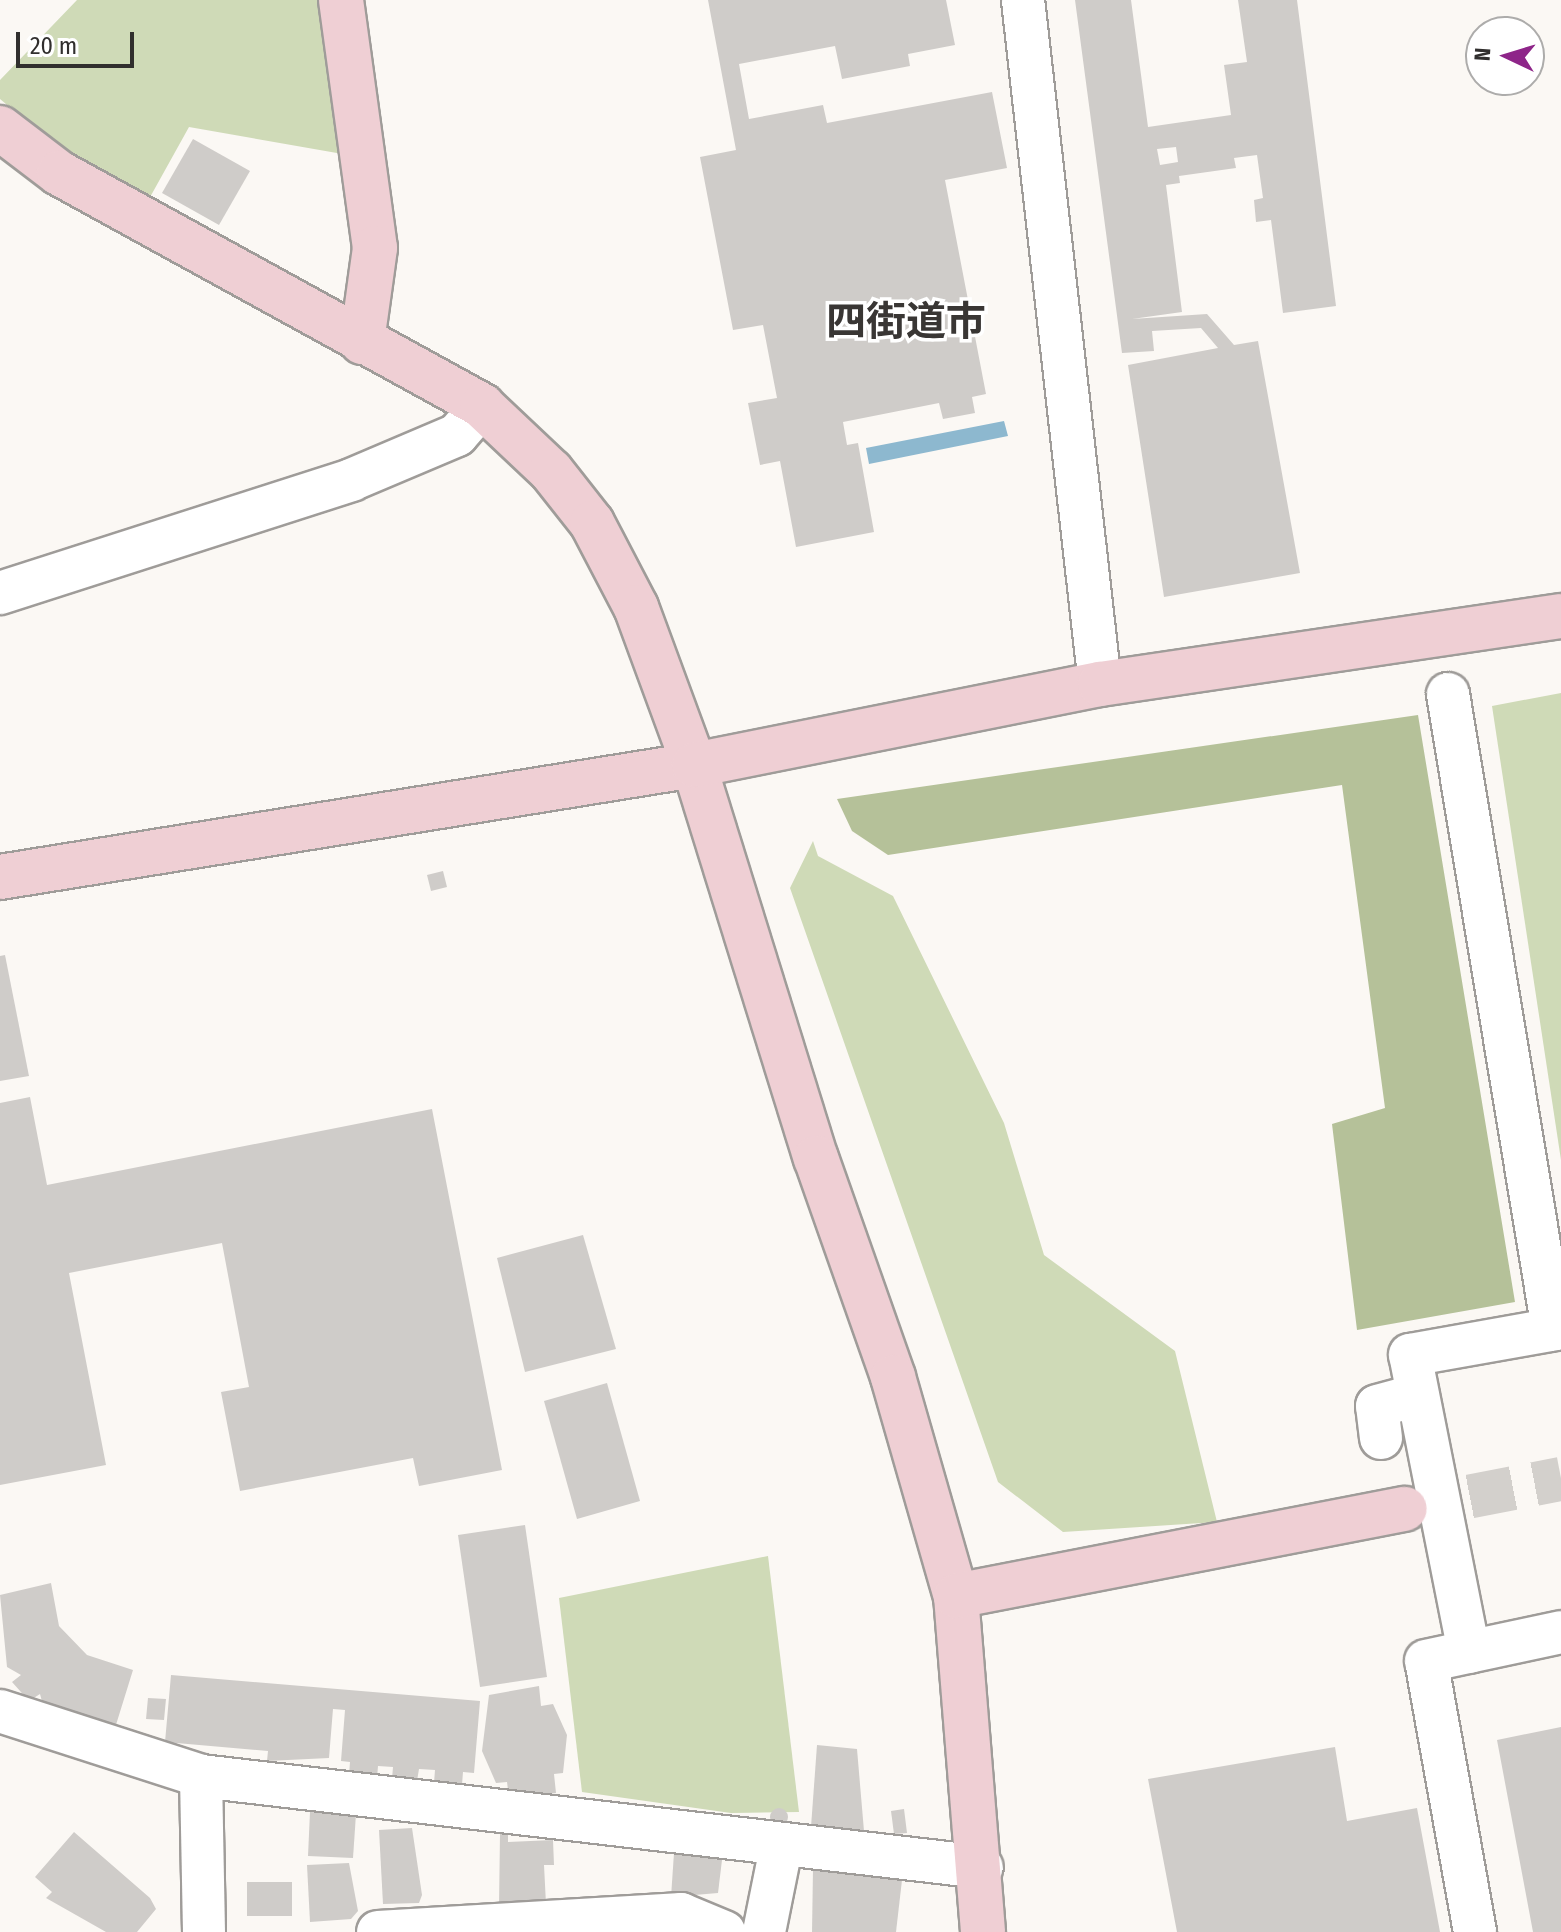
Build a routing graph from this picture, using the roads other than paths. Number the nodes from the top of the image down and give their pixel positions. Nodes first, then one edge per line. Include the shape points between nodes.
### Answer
1 (341, 0) edge
2 (1023, 0) edge
3 (0, 128) edge
4 (362, 342) junction
5 (482, 406) junction
6 (0, 593) edge
7 (1561, 616) edge
8 (1100, 684) junction
9 (1448, 694) dead end
10 (694, 765) junction
11 (0, 877) edge
12 (1557, 1328) edge
13 (1418, 1395) junction
14 (1381, 1438) dead end
15 (1405, 1509) tunnel mouth
16 (956, 1596) junction
17 (1561, 1632) edge
18 (1469, 1652) junction
19 (0, 1711) edge
20 (201, 1776) junction
21 (781, 1848) junction
22 (982, 1867) junction
23 (204, 1932) edge
24 (378, 1932) edge
25 (724, 1932) edge
26 (764, 1932) edge
27 (983, 1932) edge
28 (1475, 1932) edge

1 - 4 street via 375,248
2 - 8 street
3 - 4 street via 59,173
4 - 5 street
5 - 6 street via 457,435 351,480
5 - 10 street via 551,471 592,523 636,607
7 - 8 street
8 - 10 street
9 - 12 street
10 - 11 street
10 - 16 street via 816,1158 893,1377
12 - 13 street via 1410,1355
13 - 14 street via 1377,1406
13 - 18 street
15 - 16 street
16 - 22 street
17 - 18 street
18 - 28 street via 1426,1661
19 - 20 street
20 - 21 street
20 - 23 street
21 - 22 street
21 - 26 street
22 - 27 street
24 - 25 street via 681,1914

